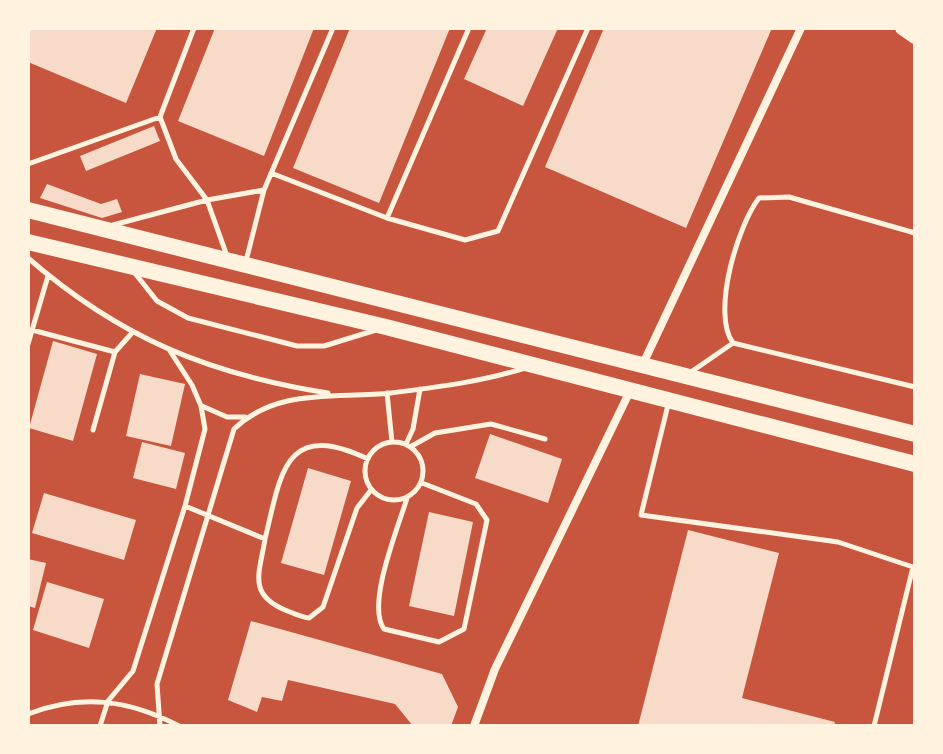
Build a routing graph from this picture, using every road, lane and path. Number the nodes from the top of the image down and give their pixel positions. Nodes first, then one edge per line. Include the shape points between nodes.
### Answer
1 (194, 28) edge
2 (333, 28) edge
3 (469, 28) edge
4 (588, 28) edge
5 (801, 28) edge
6 (902, 28) edge
7 (915, 37) edge
8 (160, 117) junction
9 (28, 164) edge
10 (271, 173) junction
11 (264, 190) junction
12 (207, 200) junction
13 (28, 210) edge
14 (387, 218) junction
15 (96, 228) junction
16 (915, 233) edge
17 (28, 242) edge
18 (28, 258) edge
19 (237, 263) junction
20 (129, 265) junction
21 (48, 276) junction
22 (386, 327) junction
23 (32, 330) junction
24 (131, 334) junction
25 (733, 343) junction
26 (28, 344) edge
27 (170, 351) junction
28 (115, 352) junction
29 (533, 365) junction
30 (642, 366) junction
31 (684, 377) junction
32 (915, 387) edge
33 (420, 389) junction
34 (630, 390) junction
35 (333, 393) junction
36 (387, 393) junction
37 (669, 400) junction
38 (201, 406) junction
39 (246, 417) junction
40 (93, 430) dead end
41 (915, 434) edge
42 (545, 439) dead end
43 (392, 442) junction
44 (408, 446) junction
45 (368, 459) junction
46 (915, 464) edge
47 (422, 483) junction
48 (371, 490) junction
49 (407, 498) junction
50 (185, 506) junction
51 (209, 514) junction
52 (265, 539) junction
53 (108, 701) junction
54 (28, 714) edge
55 (158, 715) junction
56 (100, 726) edge
57 (160, 726) edge
58 (179, 726) edge
59 (474, 726) edge
60 (874, 726) edge

1 - 8 lane
2 - 10 lane
3 - 14 lane
4 - 14 lane via 498,231 465,240
5 - 30 street
6 - 7 main road
8 - 9 lane
8 - 12 lane via 176,159
10 - 11 lane
10 - 14 lane
11 - 12 lane
11 - 19 lane
12 - 15 lane
12 - 19 lane
13 - 15 highway
15 - 19 highway
16 - 25 lane via 789,197 759,198 746,215 724,304 724,331
17 - 20 highway
18 - 21 lane
19 - 30 highway
20 - 22 highway
20 - 22 lane via 157,301 188,318 297,346 324,346
21 - 23 lane
21 - 24 lane
22 - 29 highway
23 - 26 lane
23 - 28 lane
24 - 27 lane
24 - 28 lane
25 - 31 lane
25 - 32 lane
27 - 35 lane via 250,377
27 - 38 lane
28 - 40 lane
29 - 33 lane via 479,382
29 - 34 highway
30 - 31 highway
31 - 41 highway
33 - 36 lane
33 - 44 lane
34 - 37 highway
34 - 59 street via 495,669
35 - 36 lane
35 - 39 lane via 280,402
36 - 43 lane
37 - 46 highway
37 - 60 lane via 641,515 838,542 913,567
38 - 39 lane via 227,417
38 - 50 lane via 205,429
39 - 51 lane via 234,429
42 - 44 lane via 491,424 435,433
43 - 44 lane
43 - 45 lane via 377,447
44 - 47 lane via 423,467
45 - 48 lane via 366,480
45 - 52 lane via 325,444 294,455 282,471
47 - 49 lane
47 - 49 lane via 476,504 487,520 468,623 449,640 384,629 379,622 377,604
48 - 49 lane via 388,500
48 - 52 lane via 357,508 323,607 309,618 269,603 262,595
50 - 51 lane
50 - 53 lane via 133,671
51 - 52 lane
51 - 55 lane via 157,684
53 - 54 lane via 77,701
53 - 55 lane
53 - 56 lane
55 - 57 lane
55 - 58 lane

